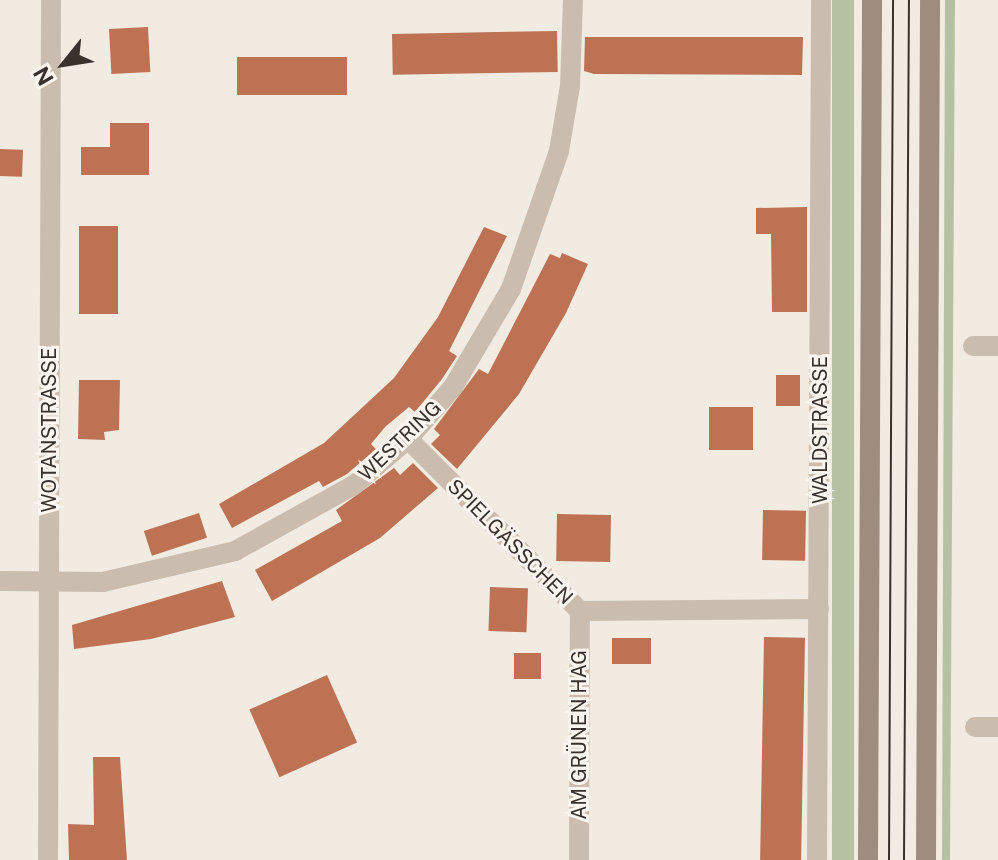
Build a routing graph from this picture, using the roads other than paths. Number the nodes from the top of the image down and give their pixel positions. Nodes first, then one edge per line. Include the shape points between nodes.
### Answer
1 (51, 0) edge
2 (573, 0) edge
3 (821, 0) edge
4 (872, 0) edge
5 (930, 0) edge
6 (973, 346) dead end
7 (998, 346) edge
8 (408, 439) junction
9 (0, 581) edge
10 (49, 585) junction
11 (819, 609) junction
12 (580, 611) junction
13 (975, 727) dead end
14 (998, 727) edge
15 (48, 860) edge
16 (579, 860) edge
17 (817, 860) edge
18 (868, 860) edge
19 (926, 860) edge

1 - 10 street, WOTANSTRASSE
2 - 8 street, WESTRING via 570,86 559,151 511,289 453,387
3 - 11 street, WALDSTRASSE
4 - 18 main road
5 - 19 main road
6 - 7 street
8 - 10 street, WESTRING via 332,500 235,551 152,575
8 - 12 street, SPIELGÄSSCHEN
9 - 10 street, WESTRING
10 - 15 street, WOTANSTRASSE
11 - 12 street, SPIELGÄSSCHEN
11 - 17 street, WALDSTRASSE
12 - 16 street, AM GRÜNEN HAG
13 - 14 street

